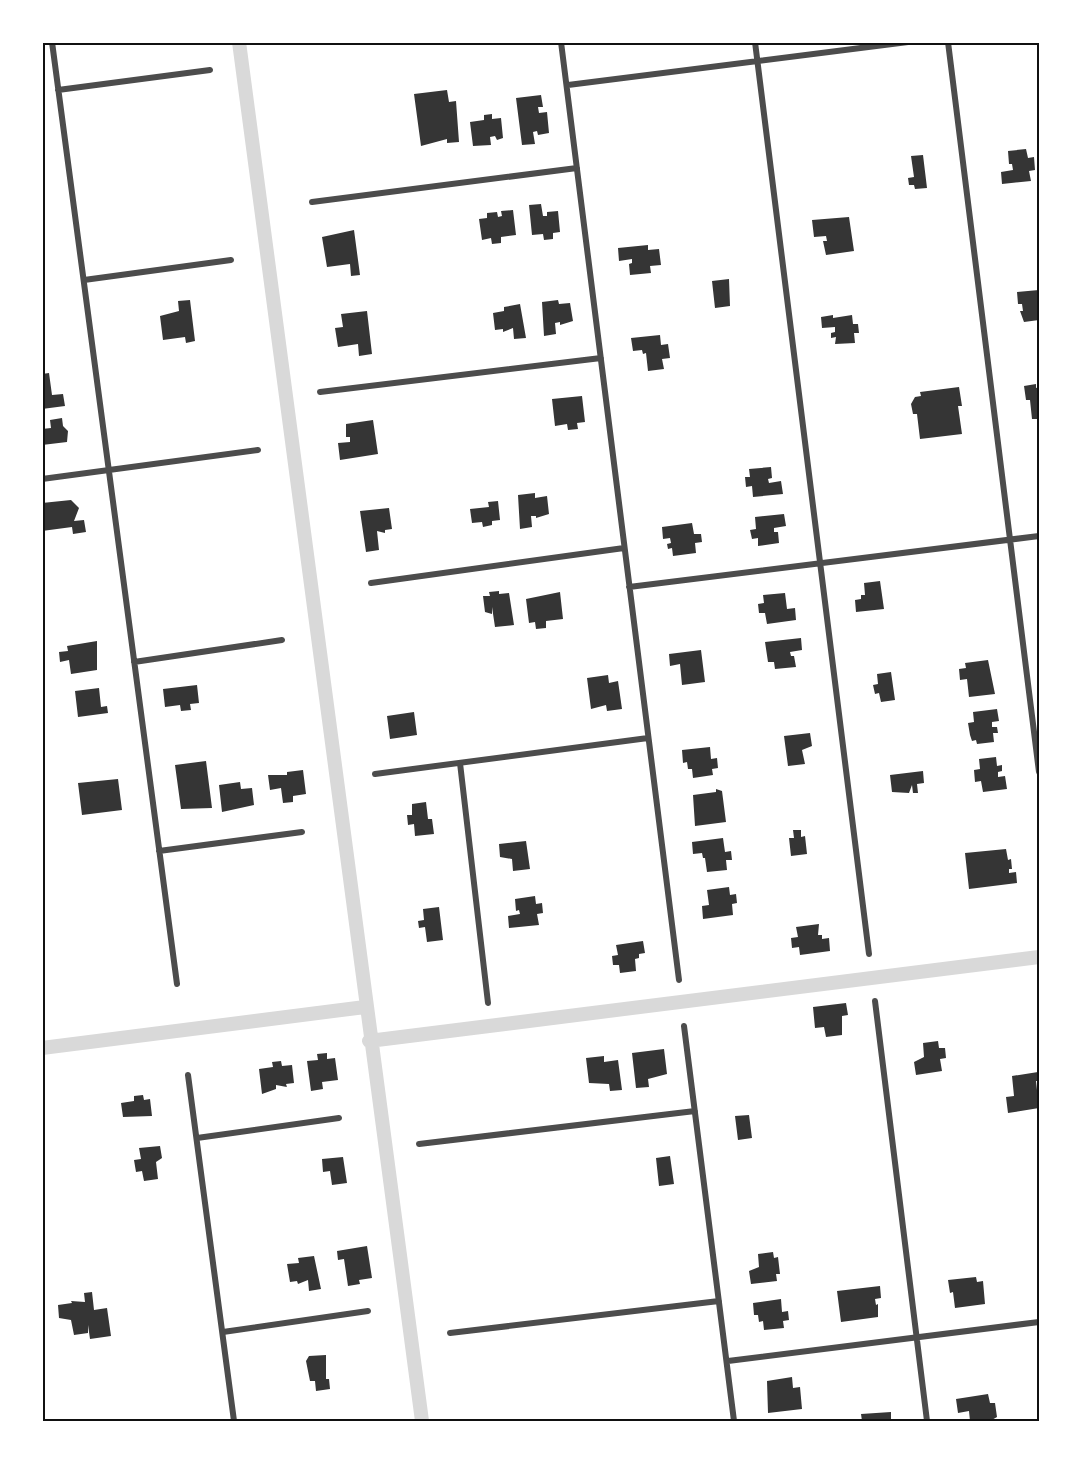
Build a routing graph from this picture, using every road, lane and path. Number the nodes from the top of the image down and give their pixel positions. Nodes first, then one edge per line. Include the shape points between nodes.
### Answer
1 (52, 42) edge
2 (561, 42) edge
3 (754, 42) edge
4 (908, 42) edge
5 (948, 42) edge
6 (757, 61) junction
7 (210, 70) dead end
8 (568, 85) junction
9 (58, 90) junction
10 (577, 168) junction
11 (312, 202) dead end
12 (231, 260) dead end
13 (84, 280) junction
14 (601, 358) junction
15 (320, 392) dead end
16 (258, 450) dead end
17 (109, 471) junction
18 (42, 479) edge
19 (1039, 536) edge
20 (1010, 539) junction
21 (624, 548) junction
22 (820, 563) junction
23 (371, 583) dead end
24 (629, 587) junction
25 (282, 640) dead end
26 (134, 662) junction
27 (648, 738) junction
28 (460, 763) junction
29 (1039, 772) edge
30 (375, 774) dead end
31 (302, 832) dead end
32 (159, 851) junction
33 (869, 954) dead end
34 (679, 980) dead end
35 (177, 984) dead end
36 (874, 1001) dead end
37 (488, 1003) dead end
38 (684, 1026) dead end
39 (189, 1075) dead end
40 (695, 1111) junction
41 (339, 1118) dead end
42 (197, 1138) junction
43 (419, 1144) dead end
44 (719, 1301) junction
45 (368, 1311) dead end
46 (1039, 1322) edge
47 (223, 1332) junction
48 (450, 1333) dead end
49 (916, 1337) junction
50 (728, 1361) junction
51 (234, 1421) edge
52 (734, 1421) edge
53 (927, 1421) edge

1 - 9 street
2 - 8 street
3 - 6 street
4 - 6 street
5 - 20 street
6 - 8 street
6 - 22 street
7 - 9 street
8 - 10 street
9 - 13 street
10 - 11 street
10 - 14 street
12 - 13 street
13 - 17 street
14 - 15 street
14 - 21 street
16 - 17 street
17 - 18 street
17 - 26 street
19 - 20 street
20 - 22 street
20 - 29 street
21 - 23 street
21 - 24 street
22 - 24 street
22 - 33 street
24 - 27 street
25 - 26 street
26 - 32 street
27 - 28 street
27 - 34 street
28 - 30 street
28 - 37 street
31 - 32 street
32 - 35 street
36 - 49 street
38 - 40 street
39 - 42 street
40 - 43 street
40 - 44 street
41 - 42 street
42 - 47 street
44 - 48 street
44 - 50 street
45 - 47 street
46 - 49 street
47 - 51 street
49 - 50 street
49 - 53 street
50 - 52 street

